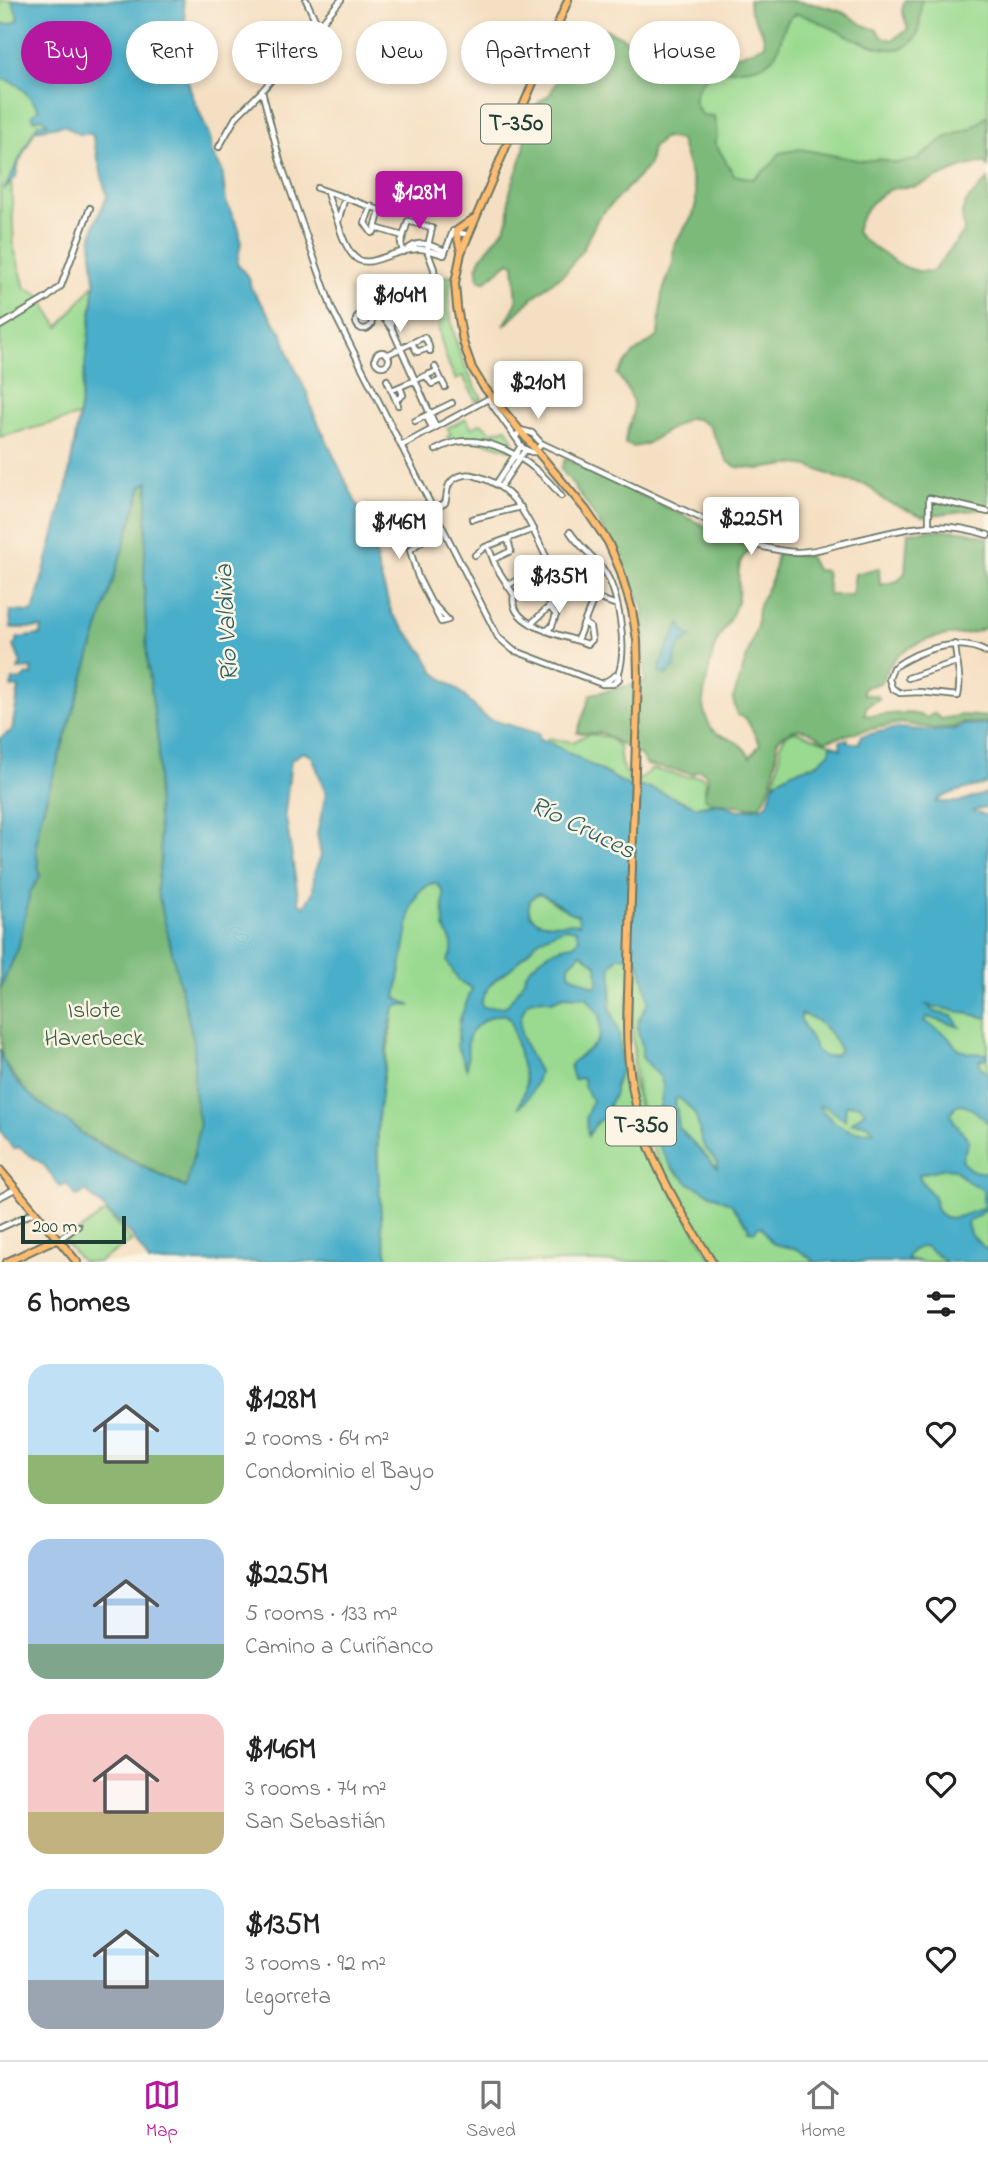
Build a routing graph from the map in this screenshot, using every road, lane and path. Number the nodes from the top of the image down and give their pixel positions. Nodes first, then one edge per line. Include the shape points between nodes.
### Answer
1 (306, 0) edge
2 (341, 0) edge
3 (568, 0) edge
4 (316, 21) edge
5 (322, 21) edge
6 (268, 84) edge
7 (262, 91) junction
8 (517, 122) junction
9 (496, 126) dead end
10 (503, 132) junction
11 (492, 133) dead end
12 (511, 135) junction
13 (219, 147) dead end
14 (504, 151) junction
15 (317, 188) dead end
16 (327, 192) junction
17 (345, 197) junction
18 (371, 206) junction
19 (90, 208) dead end
20 (476, 215) junction
21 (338, 222) junction
22 (376, 228) junction
23 (456, 231) junction
24 (468, 235) junction
25 (402, 236) junction
26 (428, 247) junction
27 (405, 251) junction
28 (461, 253) junction
29 (435, 278) dead end
30 (402, 305) dead end
31 (388, 309) junction
32 (379, 312) junction
33 (369, 317) dead end
34 (0, 326) edge
35 (393, 329) junction
36 (412, 343) junction
37 (400, 348) junction
38 (387, 355) dead end
39 (426, 376) junction
40 (476, 377) junction
41 (387, 380) dead end
42 (442, 380) junction
43 (414, 381) junction
44 (400, 387) junction
45 (445, 387) dead end
46 (392, 390) junction
47 (488, 399) junction
48 (452, 403) dead end
49 (428, 415) junction
50 (415, 421) dead end
51 (434, 428) junction
52 (518, 433) junction
53 (541, 443) junction
54 (401, 446) junction
55 (523, 448) junction
56 (436, 450) dead end
57 (537, 452) junction
58 (516, 456) junction
59 (498, 485) junction
60 (561, 496) dead end
61 (521, 507) junction
62 (433, 510) junction
63 (988, 512) edge
64 (472, 519) dead end
65 (929, 525) junction
66 (442, 526) junction
67 (534, 529) junction
68 (570, 532) dead end
69 (988, 535) edge
70 (508, 540) junction
71 (488, 547) junction
72 (475, 555) dead end
73 (494, 559) junction
74 (550, 563) junction
75 (525, 576) junction
76 (508, 587) junction
77 (569, 588) junction
78 (612, 589) junction
79 (514, 595) junction
80 (597, 597) junction
81 (433, 604) dead end
82 (617, 606) junction
83 (550, 607) junction
84 (584, 623) junction
85 (531, 624) junction
86 (546, 631) junction
87 (577, 640) junction
88 (955, 644) junction
89 (988, 653) edge
90 (956, 662) junction
91 (908, 678) dead end
92 (0, 1170) edge
93 (3, 1179) edge
94 (15, 1189) junction
95 (0, 1197) edge
96 (34, 1212) junction
97 (78, 1226) dead end
98 (0, 1228) edge
99 (48, 1228) junction
100 (58, 1240) junction
101 (49, 1242) junction
102 (10, 1261) edge
103 (77, 1262) edge
104 (712, 1262) edge

1 - 4 street
2 - 5 street
3 - 8 main road, T-350
6 - 7 street
7 - 13 street via 236,117
7 - 54 street via 280,162 332,309
8 - 10 main road
8 - 12 main road, T-350
9 - 10 street
10 - 11 street
10 - 12 street
10 - 14 main road
12 - 14 main road, T-350
14 - 20 main road, T-350
15 - 16 street
16 - 17 street
16 - 21 street
17 - 18 street
17 - 21 street
18 - 22 street via 381,212
18 - 22 street via 366,226 371,233
19 - 34 street via 61,286
20 - 23 main road
20 - 24 main road, T-350
21 - 27 street via 347,250 360,260 378,260
22 - 25 street
23 - 24 street
23 - 26 street via 444,255
23 - 28 main road
24 - 28 main road, T-350
25 - 26 street via 411,221 432,228
25 - 27 street
26 - 27 street via 414,244
26 - 29 street
28 - 40 main road, T-350 via 457,307
30 - 31 street
31 - 32 street via 382,307
31 - 35 street
32 - 33 street
32 - 35 street
35 - 37 street
36 - 36 street via 418,352 429,350 424,337
36 - 37 street
37 - 38 street
37 - 43 street
39 - 42 street via 435,385
39 - 42 street via 436,369
39 - 43 street
40 - 47 main road
40 - 52 main road, T-350
41 - 46 street
42 - 45 street
43 - 44 street
43 - 49 street
44 - 46 street
44 - 46 street via 403,396 397,403
47 - 51 street
47 - 52 street
48 - 49 street
49 - 50 street
49 - 51 street
51 - 54 street
52 - 53 street via 532,433
52 - 55 street
52 - 57 main road, T-350
53 - 57 street
53 - 65 street via 750,543 770,548 806,551
54 - 62 street
55 - 57 street
55 - 58 street
56 - 58 street via 469,440
57 - 104 main road, T-350 via 598,526 627,590 634,620 629,1070 644,1136 666,1188
58 - 59 street
58 - 60 street
59 - 61 street
59 - 62 street via 474,475 457,477 448,486 447,501
61 - 64 street
61 - 67 street
62 - 66 street
63 - 65 street via 929,498
65 - 69 street
66 - 81 street via 410,550 418,578
66 - 82 street via 502,642 513,650 602,684 613,684 619,679 622,661
67 - 70 street
67 - 74 street
68 - 78 street via 601,566
70 - 71 street
70 - 73 street via 511,551
71 - 72 street
71 - 73 street
73 - 76 street
74 - 75 street
74 - 77 street
75 - 76 street
75 - 79 street via 528,587
76 - 79 street
77 - 80 street
77 - 83 street
78 - 80 street
78 - 82 street
79 - 85 street via 516,611
80 - 82 street
80 - 84 street
83 - 85 street
83 - 86 street via 556,615
84 - 87 street
84 - 87 street via 590,626 592,641
85 - 86 street
86 - 87 street
88 - 89 street
88 - 90 street
88 - 90 street via 895,666 890,684 900,693 958,696
90 - 91 street
92 - 93 main road
93 - 94 main road
94 - 95 street
94 - 96 main road
96 - 98 street
96 - 99 main road
97 - 100 street
99 - 100 main road
99 - 101 main road
100 - 101 main road
100 - 103 main road
101 - 102 main road

